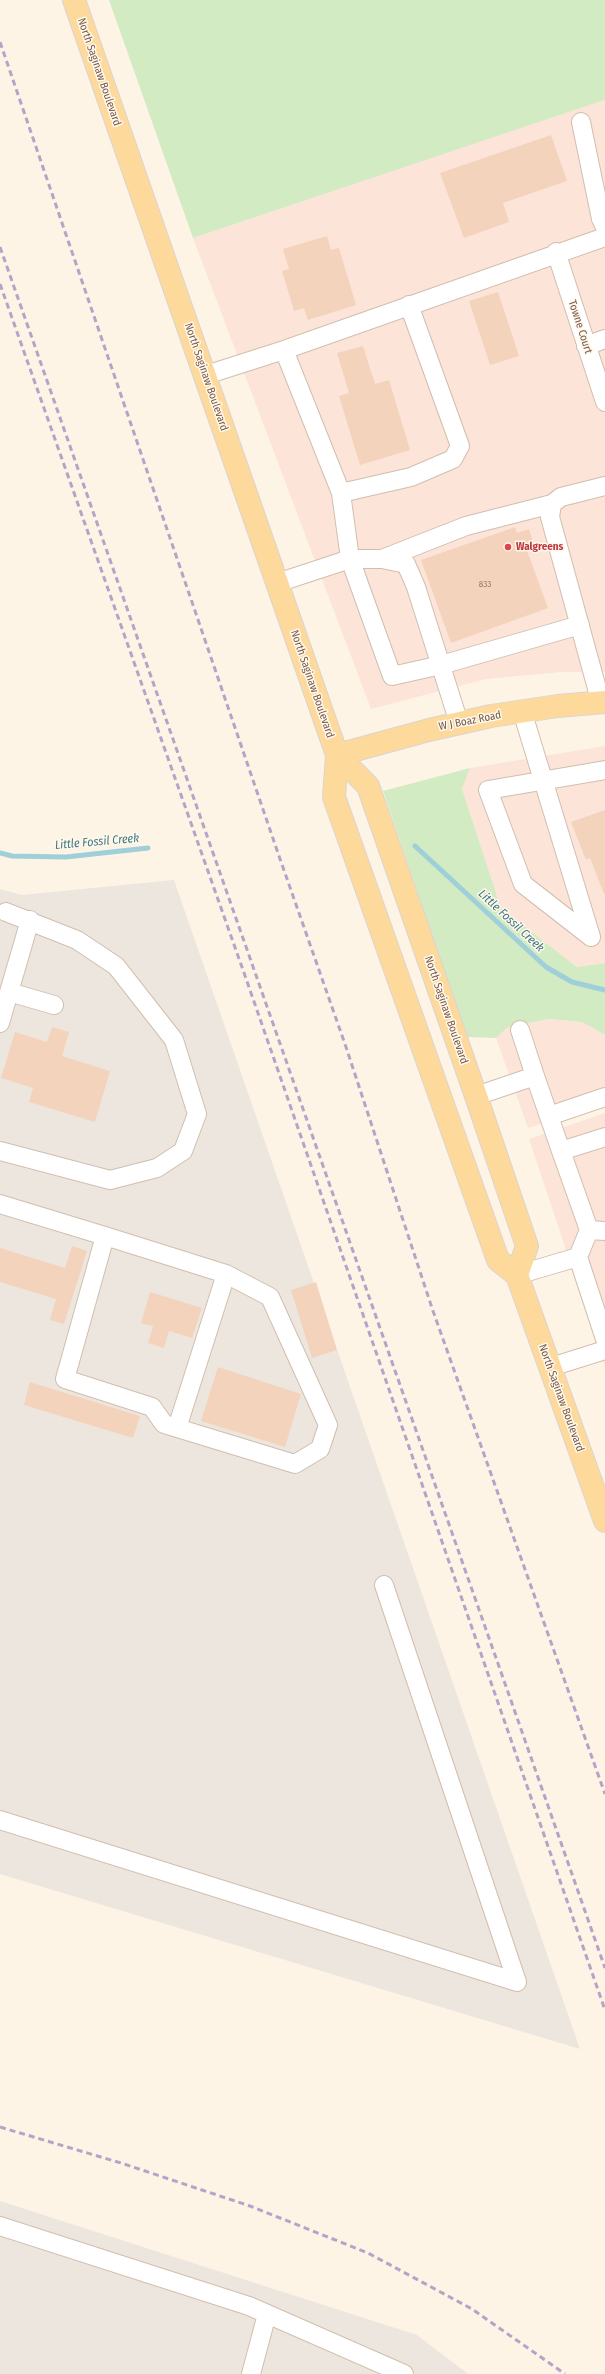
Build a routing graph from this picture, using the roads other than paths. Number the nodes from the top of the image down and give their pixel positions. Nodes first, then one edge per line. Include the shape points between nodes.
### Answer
1 (74, 0) edge
2 (581, 122) dead end
3 (605, 228) edge
4 (605, 237) edge
5 (556, 252) junction
6 (409, 305) junction
7 (605, 339) edge
8 (586, 346) junction
9 (284, 350) junction
10 (206, 375) junction
11 (605, 402) edge
12 (605, 486) edge
13 (341, 493) junction
14 (552, 504) junction
15 (350, 559) junction
16 (382, 559) junction
17 (277, 583) junction
18 (580, 625) junction
19 (441, 665) junction
20 (603, 703) edge
21 (522, 711) junction
22 (459, 723) junction
23 (337, 755) junction
24 (605, 770) edge
25 (542, 780) junction
26 (6, 912) dead end
27 (30, 920) junction
28 (9, 992) junction
29 (54, 1005) dead end
30 (0, 1023) edge
31 (520, 1030) dead end
32 (535, 1076) junction
33 (476, 1096) junction
34 (605, 1097) edge
35 (549, 1116) junction
36 (605, 1137) edge
37 (0, 1151) edge
38 (561, 1151) junction
39 (0, 1204) edge
40 (597, 1231) edge
41 (106, 1236) junction
42 (578, 1257) junction
43 (226, 1274) junction
44 (517, 1276) junction
45 (598, 1297) edge
46 (605, 1339) edge
47 (605, 1350) edge
48 (551, 1367) junction
49 (177, 1428) junction
50 (603, 1511) edge
51 (384, 1585) dead end
52 (0, 1820) edge
53 (0, 2226) edge
54 (267, 2314) junction
55 (251, 2374) edge
56 (404, 2374) edge

1 - 10 main road, North Saginaw Boulevard
2 - 3 street
4 - 5 street
5 - 6 street
5 - 8 street, Towne Court
6 - 9 street
6 - 13 street via 460,446 453,460 411,477
7 - 8 street
8 - 11 street, Towne Court
9 - 10 street
9 - 13 street
10 - 17 main road, North Saginaw Boulevard
12 - 14 street via 561,497
13 - 15 street
14 - 16 street via 466,526
14 - 18 street via 550,517
15 - 16 street
15 - 17 street
15 - 19 street via 392,676
16 - 19 street via 406,564
17 - 23 main road, North Saginaw Boulevard
18 - 19 street
18 - 20 street
19 - 22 street
20 - 21 main road, W J Boaz Road
21 - 22 main road, W J Boaz Road
21 - 25 street
22 - 23 main road, W J Boaz Road
23 - 33 main road, North Saginaw Boulevard via 368,786
23 - 44 main road, North Saginaw Boulevard via 334,797 498,1260
24 - 25 street
25 - 25 street via 547,795 591,937 523,884 488,790
26 - 27 street
27 - 28 street
27 - 37 street via 77,940 116,966 174,1040 197,1114 183,1151 157,1168 110,1180
28 - 29 street
28 - 30 street
31 - 32 street
32 - 33 street
32 - 35 street
33 - 44 main road, North Saginaw Boulevard via 527,1246
34 - 35 street
35 - 38 street
36 - 38 street
38 - 40 street
39 - 41 street
40 - 42 street
41 - 43 street
41 - 49 street via 65,1379 152,1407 164,1424
42 - 44 street
42 - 45 street
43 - 49 street
43 - 49 street via 270,1297 328,1425 320,1449 295,1464
44 - 48 main road, North Saginaw Boulevard
45 - 46 street
47 - 48 street
48 - 50 main road, North Saginaw Boulevard
51 - 52 street via 517,1982
53 - 54 street
54 - 55 street
54 - 56 street

